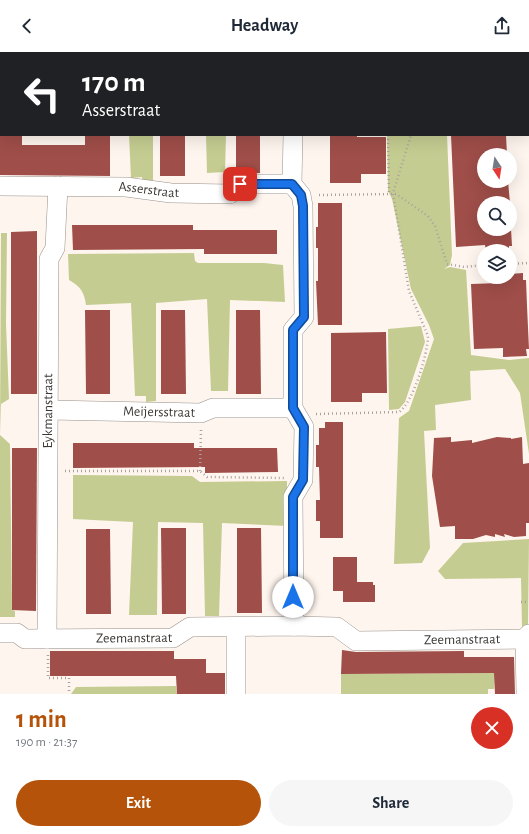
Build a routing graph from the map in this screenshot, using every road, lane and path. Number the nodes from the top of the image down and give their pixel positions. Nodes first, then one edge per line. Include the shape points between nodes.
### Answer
1 (293, 136) edge
2 (388, 136) edge
3 (411, 136) edge
4 (0, 186) edge
5 (58, 186) junction
6 (296, 190) junction
7 (389, 193) junction
8 (393, 193) junction
9 (529, 263) edge
10 (517, 264) edge
11 (477, 265) edge
12 (49, 410) junction
13 (295, 411) junction
14 (201, 414) junction
15 (48, 471) junction
16 (200, 471) junction
17 (303, 478) junction
18 (521, 602) dead end
19 (529, 602) edge
20 (294, 626) junction
21 (236, 627) junction
22 (0, 633) edge
23 (527, 637) edge
24 (47, 639) junction
25 (69, 694) edge
26 (236, 694) edge
27 (526, 694) edge

1 - 6 street
2 - 7 path
3 - 8 path
4 - 5 street, Asserstraat
5 - 6 street, Asserstraat via 126,187 171,193 230,194 240,184
5 - 12 street, Eykmanstraat via 55,248 49,259
6 - 7 path
6 - 13 street via 303,206 304,317 293,330
7 - 8 path
8 - 11 path via 428,216 435,226 447,264
8 - 13 path via 409,290 428,336 423,362 412,392 404,409 399,412
9 - 10 path
12 - 14 street, Meijersstraat
12 - 15 street, Eykmanstraat
13 - 14 street, Meijersstraat via 213,408
13 - 17 street via 304,427
14 - 16 path
15 - 16 path
15 - 24 street, Eykmanstraat
16 - 17 path via 206,477
17 - 20 street via 293,497
18 - 19 path
20 - 21 street, Zeemanstraat
20 - 23 street, Zeemanstraat via 337,627 356,641
21 - 24 street, Zeemanstraat via 190,627 173,638
21 - 26 street
22 - 24 street, Zeemanstraat via 17,633 25,639
23 - 27 street
24 - 25 path via 48,678 69,678

